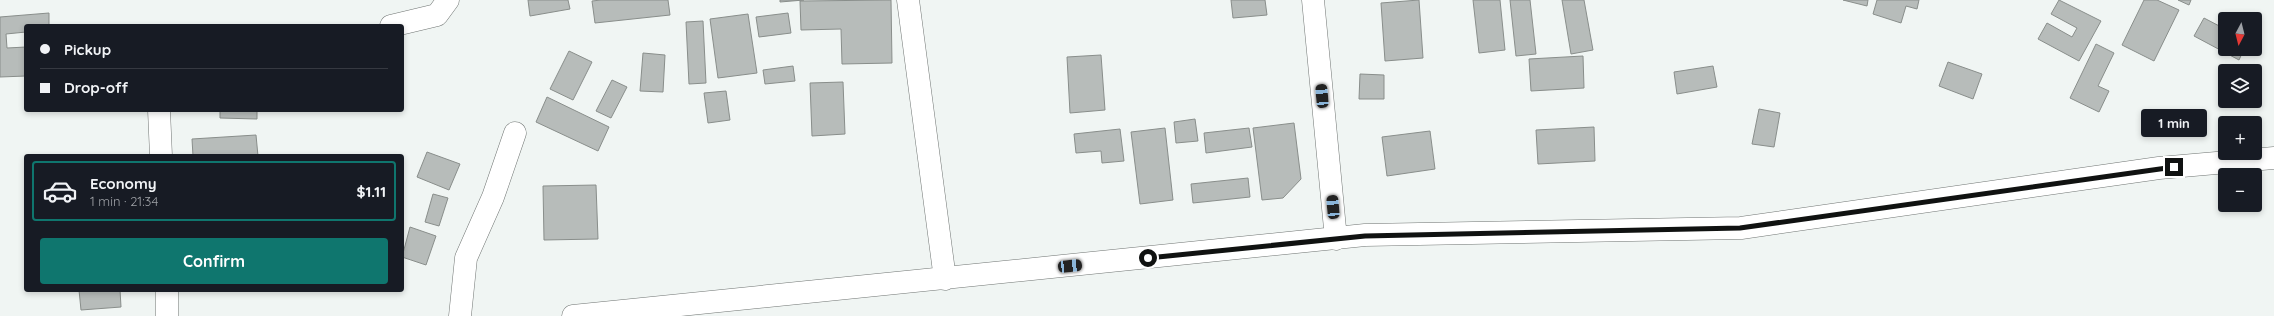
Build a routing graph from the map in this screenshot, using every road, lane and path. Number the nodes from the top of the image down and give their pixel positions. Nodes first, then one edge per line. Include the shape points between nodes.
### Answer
1 (448, 0) edge
2 (908, 0) edge
3 (1313, 0) edge
4 (399, 24) edge
5 (159, 112) edge
6 (516, 133) dead end
7 (161, 154) edge
8 (2274, 158) edge
9 (1336, 239) junction
10 (946, 279) junction
11 (167, 292) edge
12 (167, 316) edge
13 (460, 316) edge
14 (573, 316) edge

1 - 4 street via 437,15
2 - 10 street
3 - 9 street
5 - 7 street
6 - 13 street via 493,197 466,258
8 - 9 street via 2159,168 1740,228 1365,236
9 - 10 street
10 - 14 street
11 - 12 street

